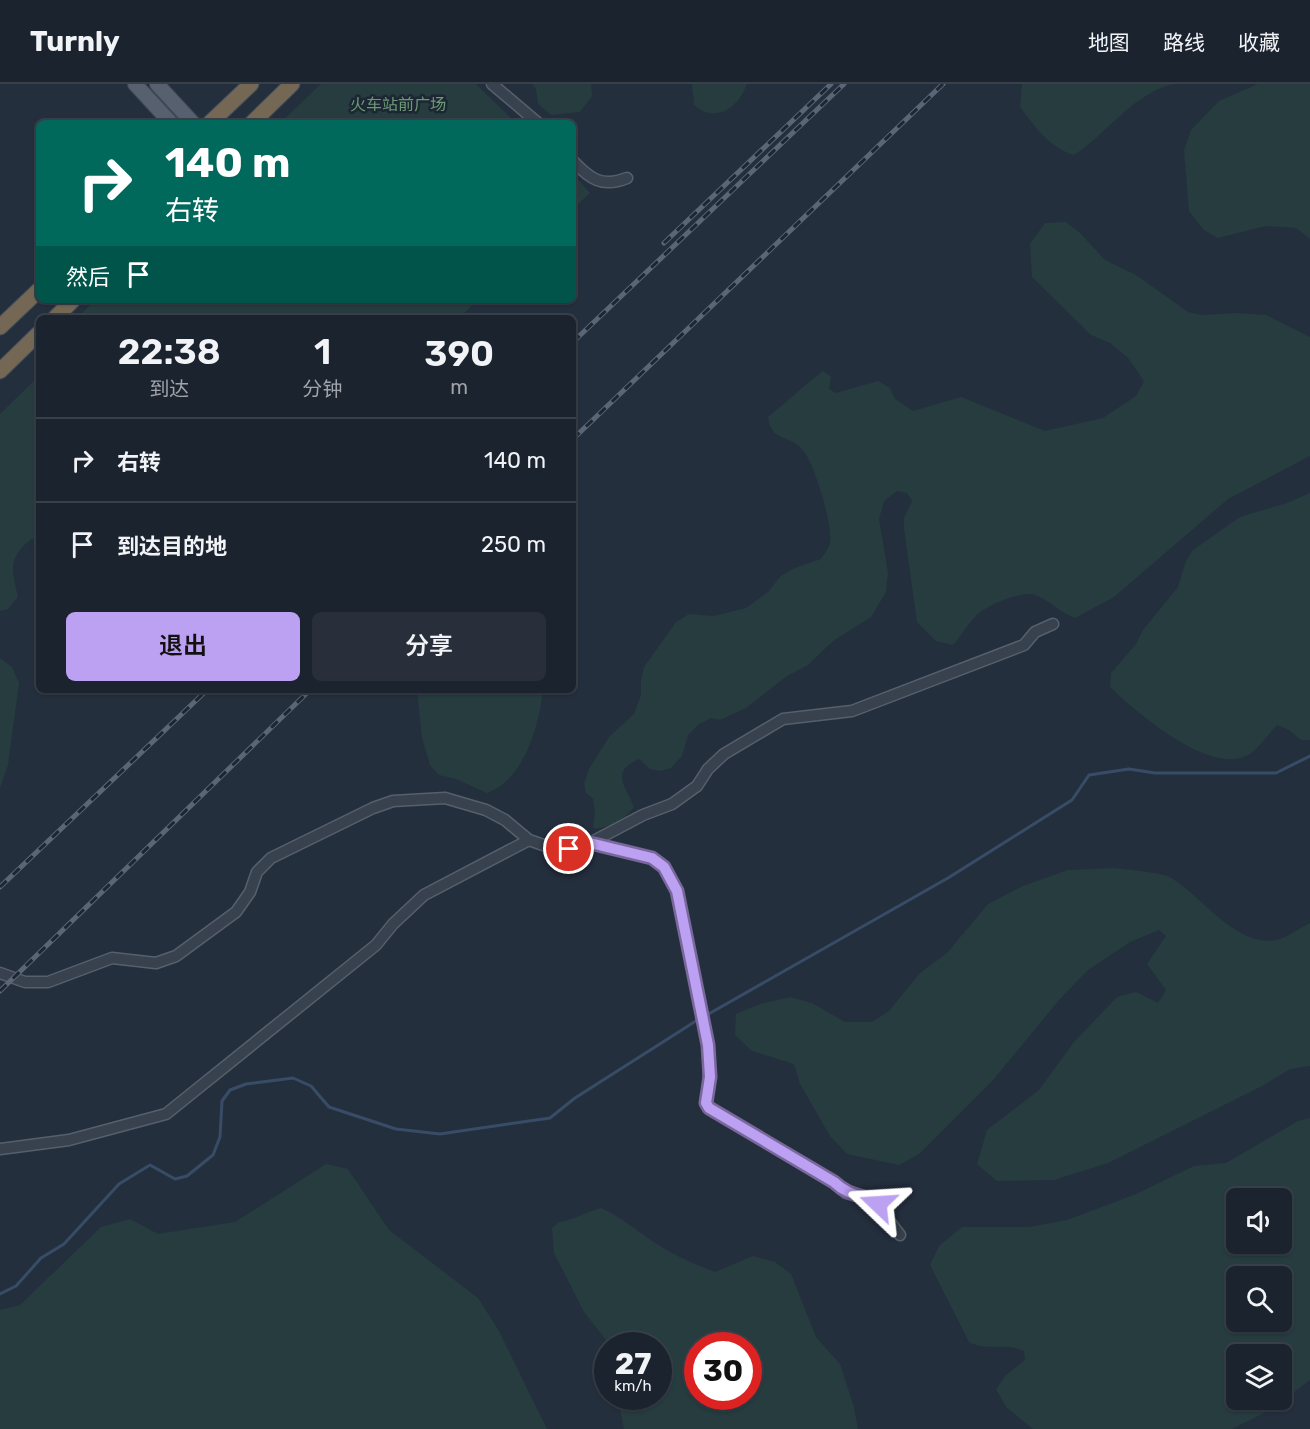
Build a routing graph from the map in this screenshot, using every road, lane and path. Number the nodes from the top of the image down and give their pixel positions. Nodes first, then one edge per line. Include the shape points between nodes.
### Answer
1 (135, 84) edge
2 (156, 84) edge
3 (251, 84) edge
4 (292, 84) edge
5 (492, 84) edge
6 (168, 120) edge
7 (190, 120) edge
8 (213, 120) edge
9 (255, 120) edge
10 (534, 120) edge
11 (576, 163) edge
12 (627, 178) dead end
13 (36, 293) edge
14 (0, 327) edge
15 (36, 336) edge
16 (0, 371) edge
17 (1053, 624) dead end
18 (529, 840) junction
19 (590, 843) junction
20 (0, 973) edge
21 (0, 1149) edge
22 (900, 1235) dead end

1 - 6 main road
2 - 7 main road
3 - 8 highway
4 - 9 highway
5 - 10 street
11 - 12 street via 603,183
13 - 14 highway
15 - 16 highway
17 - 19 street via 1035,632 1024,645 852,711 783,719 724,754 698,786 672,804
18 - 19 street via 569,849
18 - 20 street via 505,820 467,804 445,798 393,801 271,858 257,872 250,892 236,912 176,956 156,963 112,958 48,982 25,982
18 - 21 street via 424,895 376,945 166,1114 69,1140
19 - 22 street via 652,858 664,867 677,891 708,1045 709,1108 834,1182 846,1193 874,1201

